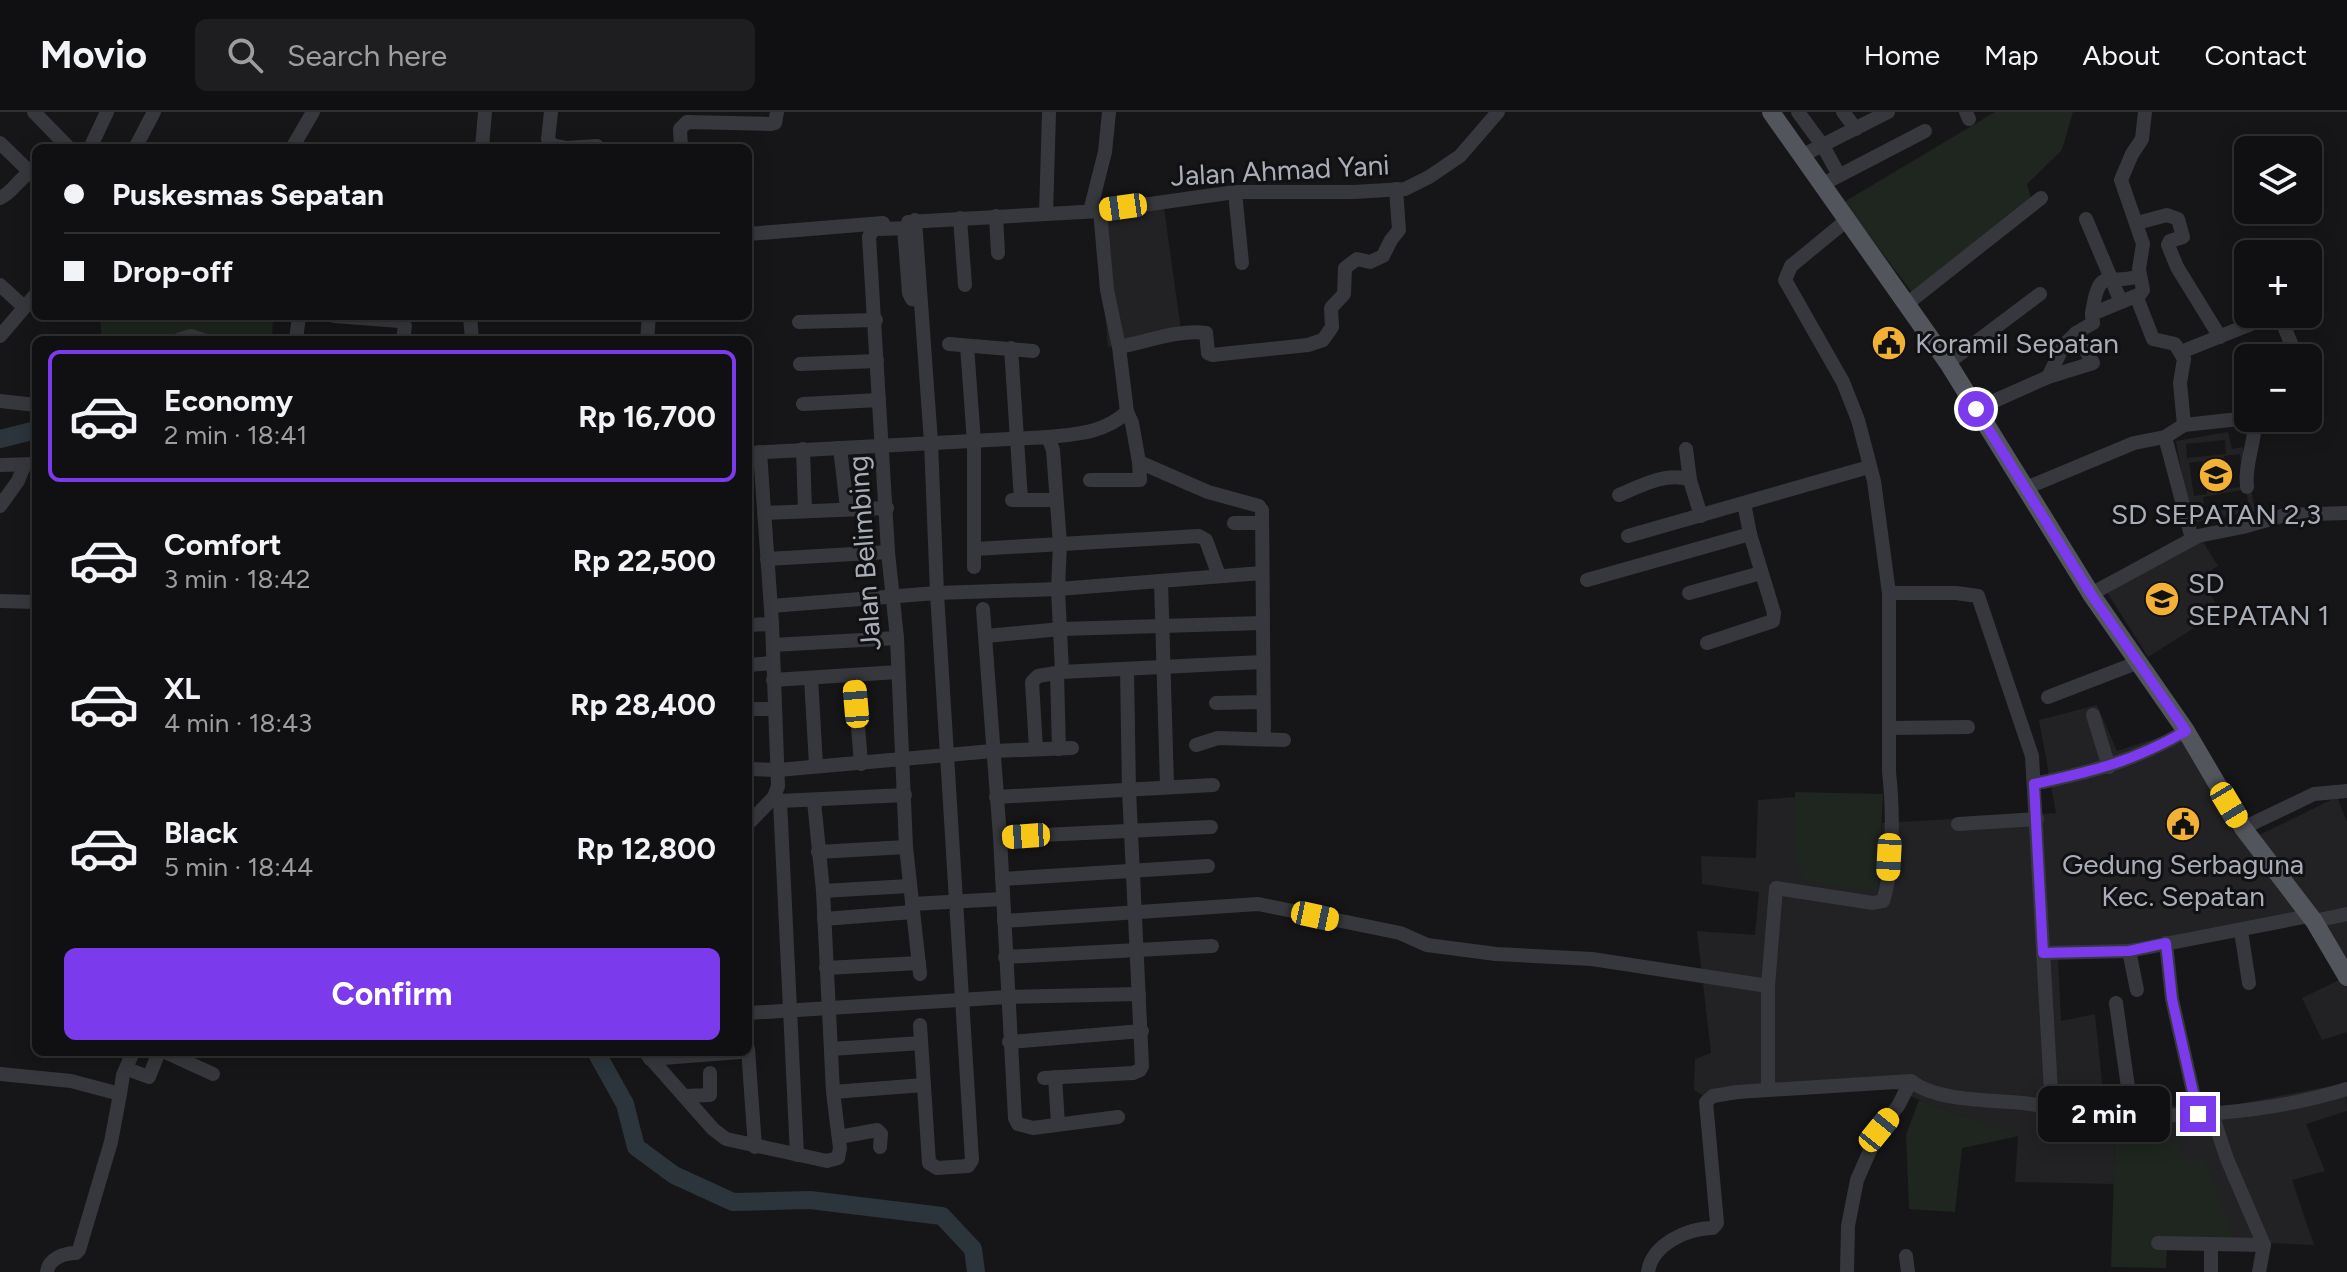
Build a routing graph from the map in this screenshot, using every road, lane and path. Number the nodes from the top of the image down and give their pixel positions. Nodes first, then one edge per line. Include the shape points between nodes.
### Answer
1 (34, 112) edge
2 (56, 112) edge
3 (107, 112) edge
4 (154, 112) edge
5 (313, 112) edge
6 (485, 112) edge
7 (551, 112) edge
8 (777, 112) edge
9 (1049, 112) edge
10 (1109, 112) edge
11 (1498, 112) edge
12 (1771, 112) edge
13 (1798, 112) edge
14 (1843, 112) edge
15 (1888, 112) edge
16 (2145, 112) edge
17 (738, 118) edge
18 (49, 126) junction
19 (1856, 129) junction
20 (1925, 131) dead end
21 (0, 143) edge
22 (62, 144) edge
23 (92, 144) edge
24 (137, 144) edge
25 (294, 144) edge
26 (482, 144) edge
27 (551, 144) edge
28 (681, 144) edge
29 (1823, 146) junction
30 (1801, 156) junction
31 (32, 170) edge
32 (32, 172) edge
33 (1839, 175) junction
34 (1821, 185) junction
35 (1396, 189) junction
36 (1235, 192) junction
37 (0, 198) edge
38 (2041, 198) dead end
39 (1095, 211) junction
40 (1046, 214) junction
41 (996, 216) junction
42 (960, 218) junction
43 (2086, 219) dead end
44 (1847, 220) junction
45 (2137, 223) junction
46 (911, 226) junction
47 (752, 234) edge
48 (998, 253) dead end
49 (1242, 263) dead end
50 (2139, 276) junction
51 (2108, 277) junction
52 (0, 285) edge
53 (965, 285) dead end
54 (2040, 294) dead end
55 (2138, 295) junction
56 (32, 298) edge
57 (2121, 302) junction
58 (1908, 303) junction
59 (24, 307) junction
60 (2092, 314) junction
61 (876, 320) junction
62 (799, 322) dead end
63 (2243, 328) edge
64 (2076, 333) junction
65 (0, 336) edge
66 (2220, 337) junction
67 (949, 344) dead end
68 (967, 346) junction
69 (1119, 347) junction
70 (1011, 348) junction
71 (1033, 351) dead end
72 (2181, 352) junction
73 (877, 361) junction
74 (1948, 363) junction
75 (800, 364) dead end
76 (2048, 377) junction
77 (879, 400) junction
78 (0, 401) edge
79 (803, 404) dead end
80 (32, 405) edge
81 (1976, 409) junction
82 (1127, 412) junction
83 (2234, 420) edge
84 (2184, 425) junction
85 (2254, 432) edge
86 (1048, 437) junction
87 (2165, 437) junction
88 (1019, 439) junction
89 (931, 442) junction
90 (974, 442) junction
91 (884, 446) junction
92 (840, 448) junction
93 (803, 449) junction
94 (1686, 449) dead end
95 (754, 453) edge
96 (1139, 462) junction
97 (0, 465) edge
98 (30, 465) edge
99 (1869, 467) junction
100 (1090, 480) dead end
101 (1690, 480) junction
102 (2247, 487) dead end
103 (2026, 488) junction
104 (1619, 495) dead end
105 (1055, 500) junction
106 (1744, 503) junction
107 (0, 506) edge
108 (847, 508) junction
109 (887, 508) junction
110 (805, 511) junction
111 (765, 513) junction
112 (1261, 513) junction
113 (2347, 513) edge
114 (1701, 516) junction
115 (1234, 523) dead end
116 (1750, 534) junction
117 (1628, 536) dead end
118 (766, 538) junction
119 (752, 539) edge
120 (2192, 539) junction
121 (1060, 544) junction
122 (975, 549) junction
123 (888, 552) junction
124 (767, 559) junction
125 (974, 567) dead end
126 (1262, 573) junction
127 (1761, 573) junction
128 (1219, 576) junction
129 (1587, 580) dead end
130 (1161, 581) junction
131 (1058, 589) junction
132 (937, 593) junction
133 (1689, 593) dead end
134 (1889, 593) junction
135 (2091, 594) junction
136 (892, 597) junction
137 (0, 601) edge
138 (32, 602) edge
139 (771, 606) junction
140 (983, 609) dead end
141 (1262, 623) junction
142 (772, 624) junction
143 (752, 625) edge
144 (1162, 625) junction
145 (1061, 629) junction
146 (986, 636) junction
147 (897, 638) junction
148 (1707, 643) dead end
149 (773, 645) junction
150 (1262, 662) junction
151 (2139, 662) junction
152 (773, 663) junction
153 (752, 665) edge
154 (1165, 668) junction
155 (1127, 669) junction
156 (898, 672) junction
157 (1060, 673) junction
158 (854, 675) junction
159 (811, 678) junction
160 (773, 680) junction
161 (2048, 697) dead end
162 (1263, 702) junction
163 (1216, 703) dead end
164 (752, 709) edge
165 (774, 709) junction
166 (2093, 715) dead end
167 (1968, 727) dead end
168 (1889, 728) junction
169 (2186, 731) junction
170 (1264, 739) junction
171 (1284, 740) dead end
172 (1196, 745) dead end
173 (1036, 749) junction
174 (993, 751) junction
175 (946, 755) junction
176 (903, 759) junction
177 (861, 764) junction
178 (816, 765) junction
179 (2109, 767) junction
180 (752, 769) edge
181 (778, 770) junction
182 (2034, 784) junction
183 (1213, 785) dead end
184 (1167, 786) junction
185 (1129, 790) junction
186 (2347, 791) edge
187 (905, 795) junction
188 (996, 797) junction
189 (777, 799) junction
190 (814, 801) junction
191 (2037, 819) junction
192 (752, 821) edge
193 (1958, 824) dead end
194 (1211, 827) dead end
195 (2243, 828) junction
196 (1130, 829) junction
197 (1000, 837) junction
198 (906, 847) junction
199 (818, 852) junction
200 (1208, 866) dead end
201 (1132, 871) junction
202 (1002, 879) junction
203 (909, 886) junction
204 (823, 891) junction
205 (1002, 899) junction
206 (955, 902) junction
207 (912, 908) junction
208 (1135, 911) junction
209 (2347, 914) edge
210 (824, 919) junction
211 (2311, 919) junction
212 (1004, 921) junction
213 (2241, 931) junction
214 (2166, 943) junction
215 (1212, 946) dead end
216 (1137, 951) junction
217 (2129, 951) junction
218 (2043, 953) junction
219 (1005, 957) junction
220 (826, 968) junction
221 (2347, 977) edge
222 (2249, 983) dead end
223 (1768, 986) junction
224 (2137, 990) dead end
225 (1139, 994) junction
226 (1008, 997) junction
227 (962, 1001) junction
228 (2116, 1003) dead end
229 (827, 1007) junction
230 (790, 1010) junction
231 (752, 1013) edge
232 (920, 1025) dead end
233 (1142, 1031) junction
234 (1009, 1042) junction
235 (921, 1043) junction
236 (831, 1049) junction
237 (132, 1056) edge
238 (160, 1056) edge
239 (171, 1056) edge
240 (648, 1056) edge
241 (748, 1056) edge
242 (127, 1069) junction
243 (710, 1073) dead end
244 (0, 1074) edge
245 (213, 1074) dead end
246 (1911, 1081) junction
247 (924, 1085) junction
248 (1768, 1089) junction
249 (2347, 1089) edge
250 (833, 1092) junction
251 (120, 1094) junction
252 (684, 1096) junction
253 (2052, 1109) junction
254 (2205, 1114) junction
255 (2132, 1115) junction
256 (1118, 1117) dead end
257 (1058, 1124) junction
258 (839, 1137) junction
259 (755, 1147) junction
260 (880, 1147) dead end
261 (797, 1155) junction
262 (2158, 1243) dead end
263 (2211, 1245) junction
264 (2264, 1245) junction
265 (1906, 1256) dead end
266 (47, 1272) edge
267 (1648, 1272) edge
268 (1847, 1272) edge
269 (1908, 1272) edge
270 (2211, 1272) edge
271 (2259, 1272) edge

1 - 18 street
2 - 18 street
3 - 23 street
4 - 24 street
5 - 25 street
6 - 26 street
7 - 27 street
8 - 17 street via 775,123
9 - 40 street
10 - 39 street
11 - 35 street, Jalan Ahmad Yani via 1460,156 1422,181
12 - 30 main road
13 - 29 street
14 - 19 street
15 - 19 street
16 - 45 street via 2143,138 2121,180
17 - 28 street via 687,122 680,129
18 - 22 street
19 - 29 street
20 - 33 street
21 - 31 street
29 - 30 street
29 - 33 street
30 - 34 main road
32 - 37 street
33 - 34 street
34 - 44 main road
35 - 36 street, Jalan Ahmad Yani
35 - 69 street via 1399,230 1383,256 1370,262 1357,259 1345,268 1345,292 1331,308 1333,325 1323,340 1212,355 1206,333 1201,332
36 - 39 street, Jalan Ahmad Yani
36 - 49 street
38 - 58 street
39 - 40 street, Jalan Ahmad Yani
39 - 69 street
40 - 41 street, Jalan Ahmad Yani
41 - 42 street, Jalan Ahmad Yani
41 - 48 street
42 - 46 street, Jalan Ahmad Yani
42 - 53 street
43 - 51 street
44 - 58 main road
44 - 99 street via 1791,266 1785,280 1843,382
45 - 50 street via 2144,250
45 - 66 street via 2167,215 2178,219 2183,237 2168,245
46 - 47 street, Jalan Ahmad Yani
46 - 61 street, Jalan Belimbing via 870,233
46 - 89 street
50 - 51 street
50 - 55 street via 2143,290
51 - 57 street
51 - 60 street via 2096,294
52 - 59 street
54 - 74 street
55 - 57 street
55 - 72 street via 2153,339 2172,342
56 - 59 street
57 - 60 street
58 - 74 main road
59 - 65 street
60 - 64 street via 2093,323
61 - 62 street
61 - 73 street, Jalan Belimbing
63 - 66 street
64 - 76 street
64 - 76 street via 2093,363
66 - 72 street
67 - 68 street
68 - 70 street
68 - 90 street
69 - 82 street
70 - 71 street
70 - 88 street
72 - 84 street
73 - 75 street
73 - 77 street, Jalan Belimbing
74 - 81 main road
76 - 81 street
77 - 79 street
77 - 91 street, Jalan Belimbing
78 - 80 street
81 - 103 main road
82 - 86 street via 1089,433
82 - 96 street
83 - 84 street
84 - 87 street
85 - 102 street
86 - 88 street
86 - 105 street
87 - 103 street via 2134,443
87 - 120 street
88 - 90 street
88 - 105 street via 1017,500
89 - 90 street
89 - 91 street
89 - 132 street
90 - 122 street
91 - 92 street
91 - 109 street, Jalan Belimbing
92 - 93 street
92 - 108 street
93 - 95 street
93 - 110 street
94 - 101 street
95 - 111 street
96 - 100 street via 1140,480
96 - 112 street
97 - 98 street
98 - 107 street
99 - 106 street
99 - 134 street
101 - 104 street via 1670,477
101 - 114 street
103 - 135 main road
105 - 121 street
106 - 114 street
106 - 116 street
108 - 109 street
108 - 110 street
109 - 123 street, Jalan Belimbing
110 - 111 street
111 - 118 street
112 - 115 street
112 - 126 street
113 - 120 street via 2285,515
114 - 117 street
116 - 127 street
116 - 129 street
118 - 119 street
118 - 124 street
120 - 135 street
121 - 122 street
121 - 128 street via 1199,536 1206,540
121 - 131 street
122 - 125 street
123 - 124 street
123 - 136 street, Jalan Belimbing
124 - 139 street
126 - 128 street
126 - 141 street
127 - 133 street
127 - 148 street via 1773,621
128 - 130 street
130 - 131 street
130 - 144 street
131 - 132 street
131 - 145 street
132 - 136 street
132 - 175 street
134 - 168 street
134 - 182 street via 1978,596 2032,756
135 - 151 main road
136 - 139 street
136 - 147 street, Jalan Belimbing
137 - 138 street
139 - 142 street
140 - 146 street
141 - 144 street
141 - 150 street
142 - 143 street
142 - 149 street
144 - 145 street
144 - 154 street
145 - 146 street
145 - 157 street
146 - 174 street
147 - 149 street
147 - 156 street, Jalan Belimbing
149 - 152 street
150 - 154 street
150 - 162 street
151 - 161 street
151 - 169 main road
152 - 153 street
152 - 160 street
154 - 155 street
154 - 184 street
155 - 157 street
155 - 185 street
156 - 158 street
156 - 176 street, Jalan Belimbing
157 - 173 street via 1032,682
157 - 173 street via 1066,748
158 - 159 street
158 - 177 street
159 - 160 street
159 - 178 street
160 - 165 street
162 - 163 street
162 - 170 street
164 - 165 street
165 - 181 street
166 - 179 street
167 - 168 street
168 - 223 street via 1892,801 1883,901 1776,888
169 - 179 street
169 - 195 main road
170 - 171 street
170 - 172 street via 1218,738
173 - 174 street
174 - 175 street
174 - 188 street
175 - 176 street
175 - 206 street
176 - 177 street
176 - 187 street, Jalan Belimbing
177 - 178 street
178 - 181 street
179 - 182 street
180 - 181 street
181 - 189 street
182 - 191 street
183 - 184 street
184 - 185 street
185 - 188 street
185 - 196 street
186 - 195 street via 2314,794
187 - 190 street
187 - 198 street, Jalan Belimbing
188 - 197 street
189 - 190 street
189 - 192 street
189 - 230 street
190 - 199 street
191 - 193 street
191 - 218 street
194 - 196 street
195 - 211 main road
196 - 197 street
196 - 201 street
197 - 202 street
198 - 199 street
198 - 203 street, Jalan Belimbing
199 - 204 street
200 - 201 street
201 - 202 street
201 - 208 street
202 - 205 street
203 - 204 street
203 - 207 street, Jalan Belimbing
204 - 210 street
205 - 206 street
205 - 212 street
206 - 207 street
206 - 227 street
207 - 210 street
207 - 220 street, Jalan Belimbing via 920,968
208 - 212 street
208 - 216 street
208 - 223 street via 1258,904 1400,933 1427,945 1592,959
209 - 211 street
210 - 220 street
211 - 213 street
211 - 221 main road
212 - 219 street
213 - 214 street
213 - 222 street
214 - 217 street
214 - 254 street via 2172,999
215 - 216 street
216 - 219 street
216 - 225 street
217 - 218 street
217 - 224 street
218 - 253 street
219 - 226 street
220 - 229 street
223 - 248 street
225 - 226 street
225 - 233 street
226 - 227 street
226 - 234 street
227 - 229 street
227 - 247 street via 972,1160 968,1166 930,1165
228 - 255 street
229 - 230 street
229 - 236 street
230 - 231 street
230 - 261 street
232 - 235 street
233 - 234 street
233 - 257 street via 1142,1066 1137,1072 1049,1078
234 - 257 street via 1018,1124
235 - 236 street
235 - 247 street
236 - 250 street
237 - 242 street
238 - 242 street via 149,1077
239 - 245 street
240 - 252 street
241 - 259 street
242 - 251 street
243 - 252 street via 710,1095
244 - 251 street via 71,1081
246 - 248 street
246 - 253 street via 1974,1099
246 - 268 street via 1879,1130 1858,1176 1848,1226
247 - 250 street
248 - 267 street via 1707,1100 1717,1223 1678,1236 1650,1260
249 - 254 street via 2259,1109
250 - 258 street
251 - 266 street via 79,1250 50,1263
252 - 259 street via 720,1136
253 - 255 street via 2085,1116
254 - 255 street
254 - 264 street
256 - 257 street
258 - 260 street via 877,1130
258 - 261 street via 835,1161
259 - 261 street
262 - 263 street
263 - 264 street
263 - 270 street
264 - 271 street
265 - 269 street

